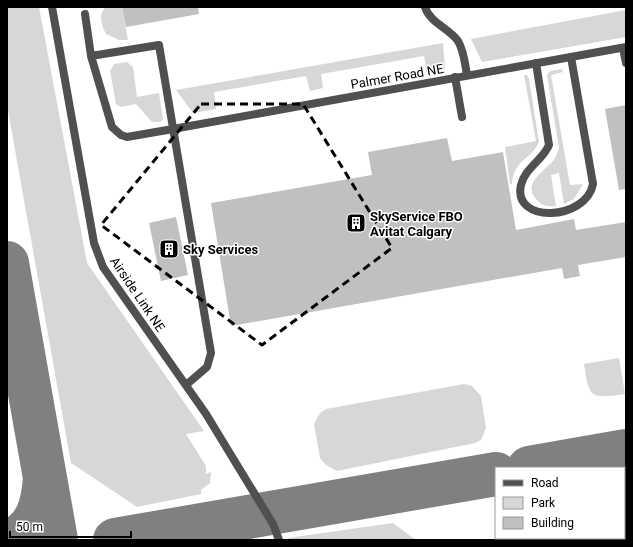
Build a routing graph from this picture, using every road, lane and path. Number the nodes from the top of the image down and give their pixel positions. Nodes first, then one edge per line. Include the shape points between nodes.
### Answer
1 (52, 7) edge
2 (425, 7) edge
3 (85, 14) dead end
4 (624, 48) edge
5 (91, 56) junction
6 (571, 57) junction
7 (536, 63) junction
8 (626, 63) edge
9 (467, 75) junction
10 (455, 77) junction
11 (462, 117) dead end
12 (173, 129) junction
13 (186, 385) junction
14 (279, 540) edge

1 - 13 street, Airside Link NE via 94,243 112,283
2 - 9 street via 433,19 458,42
3 - 5 street, Palmer Road NE
4 - 6 street, Palmer Road NE
4 - 8 street
5 - 12 street, Palmer Road NE via 109,122 116,132 127,137
5 - 12 street via 159,45
6 - 7 street, Palmer Road NE
6 - 7 street via 593,184 588,197 578,207 547,214 532,209 525,203 521,193 523,179 549,145
7 - 9 street, Palmer Road NE
9 - 10 street, Palmer Road NE
10 - 11 street
10 - 12 street, Palmer Road NE
12 - 13 street via 211,353 207,367
13 - 14 street, Airside Link NE via 273,524

